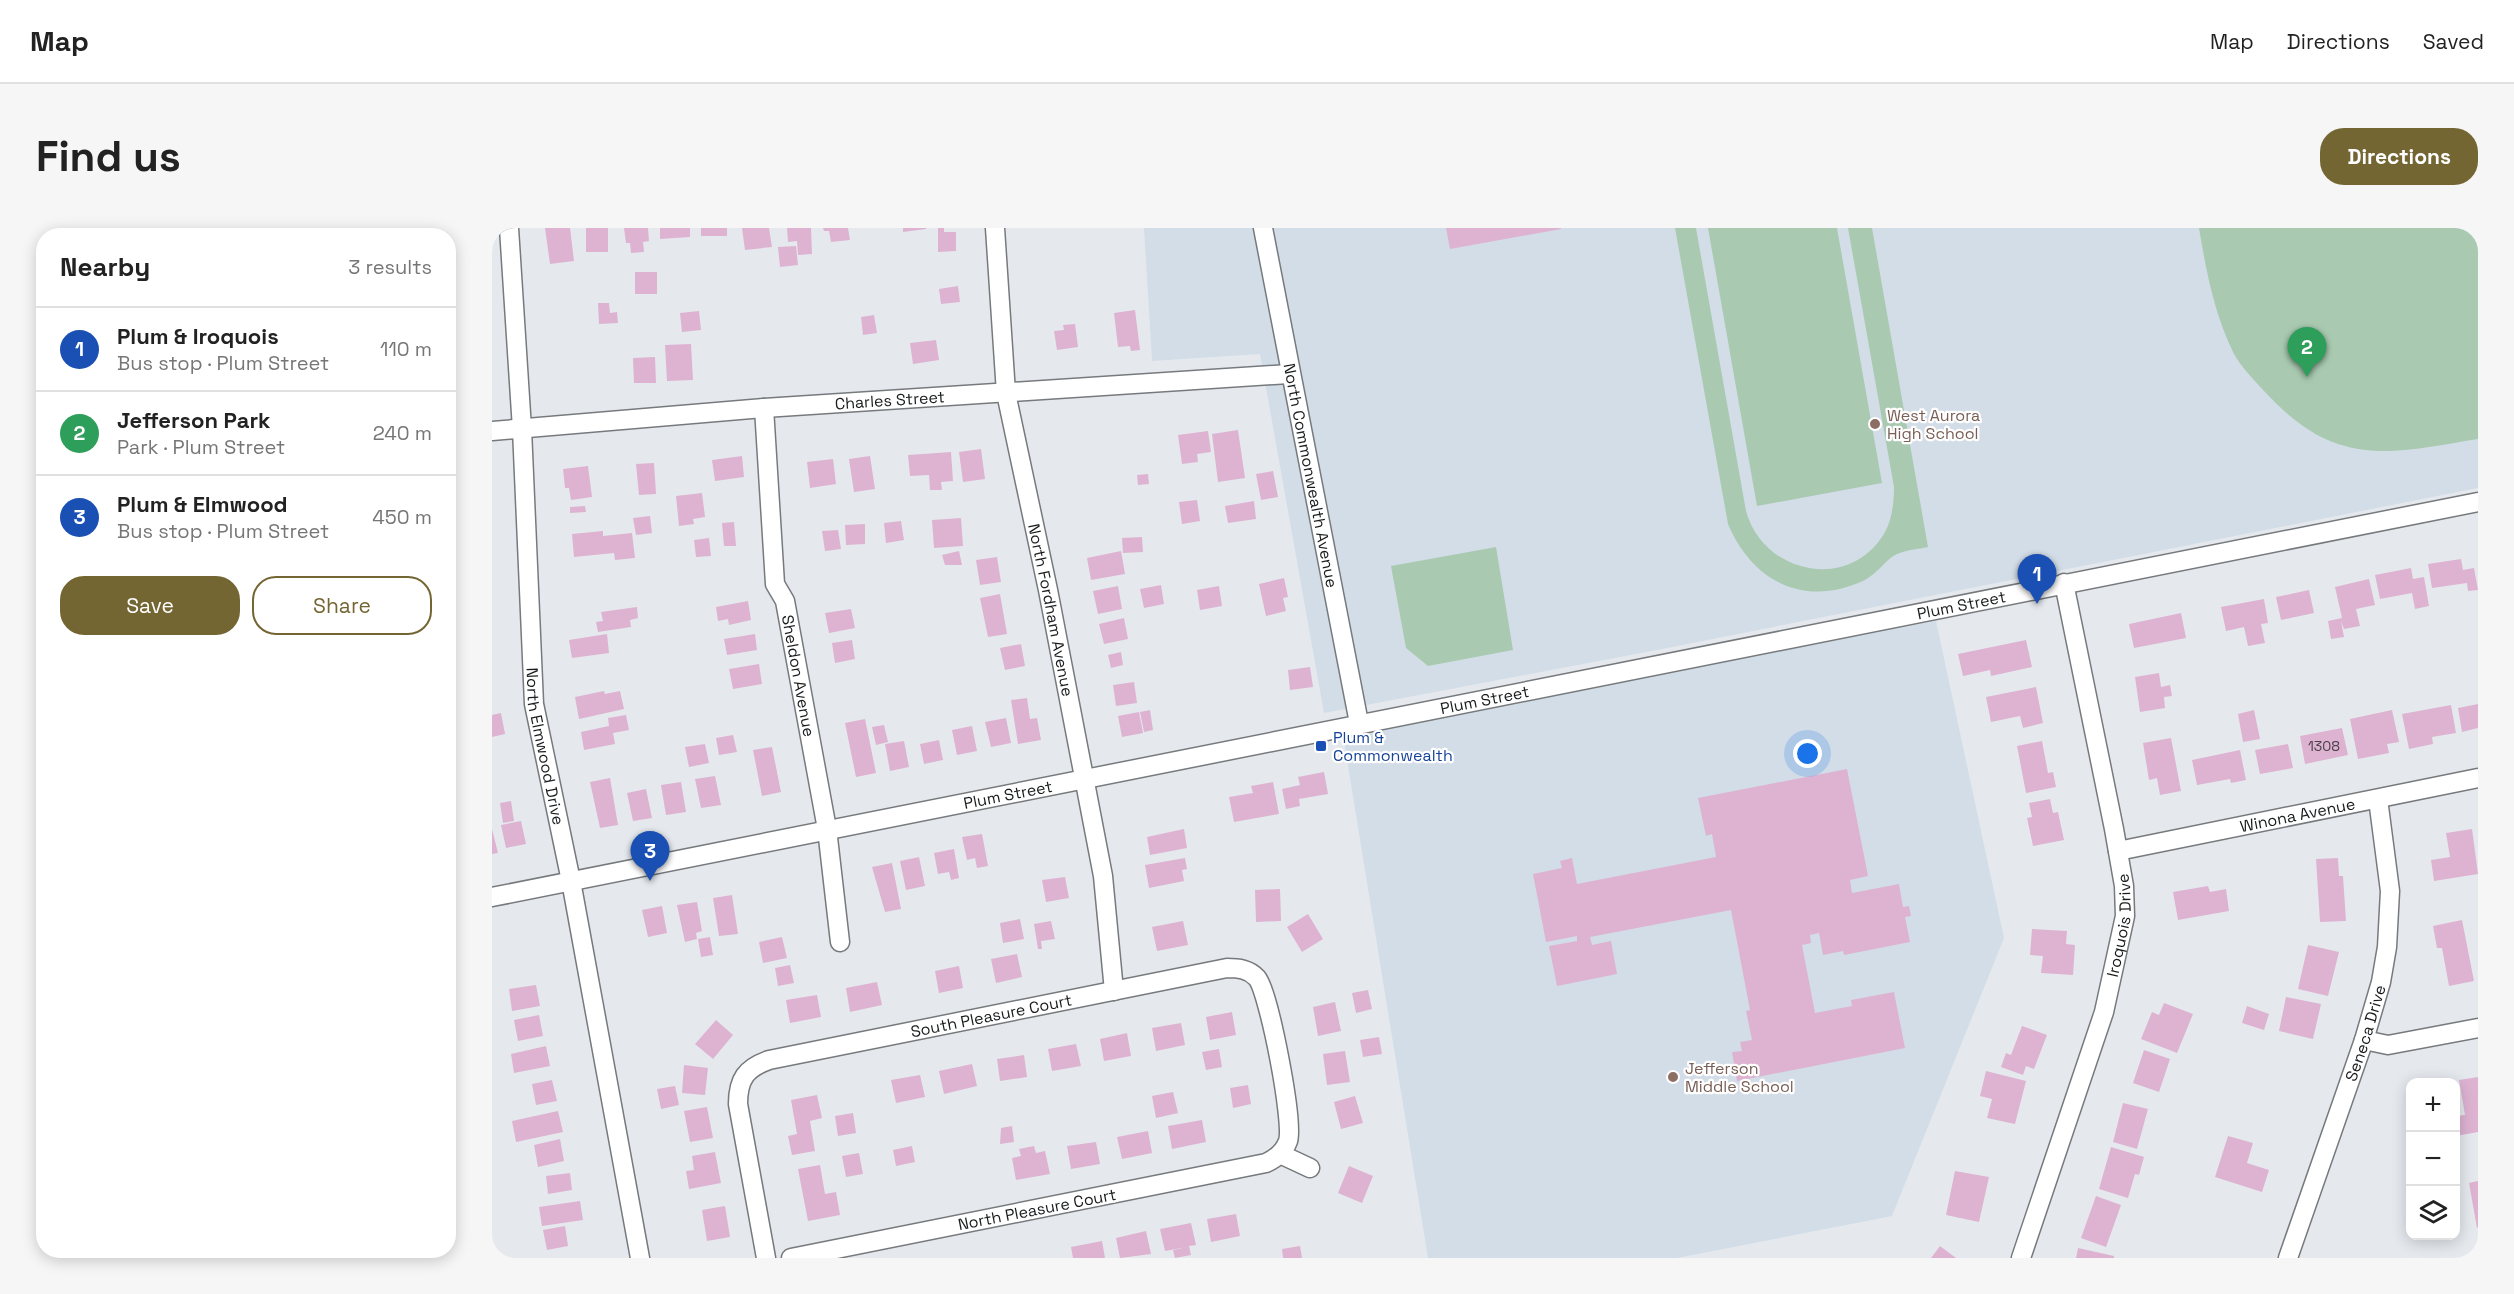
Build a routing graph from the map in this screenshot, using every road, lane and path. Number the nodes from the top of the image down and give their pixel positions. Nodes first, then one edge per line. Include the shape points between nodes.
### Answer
1 (509, 228) edge
2 (995, 228) edge
3 (1263, 228) edge
4 (1289, 374) junction
5 (1005, 393) junction
6 (764, 408) junction
7 (522, 429) junction
8 (492, 431) edge
9 (2478, 502) edge
10 (2064, 584) junction
11 (1359, 723) junction
12 (1085, 778) junction
13 (2478, 778) edge
14 (2378, 799) junction
15 (827, 829) junction
16 (2118, 850) junction
17 (571, 881) junction
18 (492, 897) edge
19 (840, 942) dead end
20 (1114, 991) junction
21 (2478, 1028) edge
22 (2364, 1041) junction
23 (1280, 1155) junction
24 (1310, 1168) dead end
25 (640, 1258) edge
26 (766, 1258) edge
27 (791, 1258) edge
28 (2021, 1258) edge
29 (2288, 1258) edge

1 - 7 street, North Elmwood Drive
2 - 5 street, North Fordham Avenue
3 - 4 street, North Commonwealth Avenue
4 - 5 street, Charles Street
4 - 11 street, North Commonwealth Avenue
5 - 6 street, Charles Street
5 - 12 street, North Fordham Avenue
6 - 7 street, Charles Street
6 - 15 street, Sheldon Avenue via 775,584 785,601
7 - 8 street, Charles Street
7 - 17 street, North Elmwood Drive via 534,704
9 - 10 street, Plum Street
10 - 11 street, Plum Street
10 - 16 street, Iroquois Drive
11 - 12 street, Plum Street
12 - 15 street, Plum Street
12 - 20 street, North Fordham Avenue via 1103,876
13 - 14 street, Winona Avenue
14 - 16 street, Winona Avenue
14 - 22 street, Seneca Drive via 2390,891 2389,916 2381,982
15 - 17 street, Plum Street
15 - 19 street, Sheldon Avenue
16 - 28 street, Iroquois Drive via 2125,916 2114,977
17 - 18 street, Plum Street
17 - 25 street, North Elmwood Drive
20 - 23 street, South Pleasure Court via 1227,968 1253,975 1263,991 1289,1116 1288,1142
20 - 26 street, South Pleasure Court via 755,1065 743,1075 738,1104
21 - 22 street via 2388,1045
22 - 29 street, Seneca Drive
23 - 24 street
23 - 27 street, North Pleasure Court via 1266,1163

